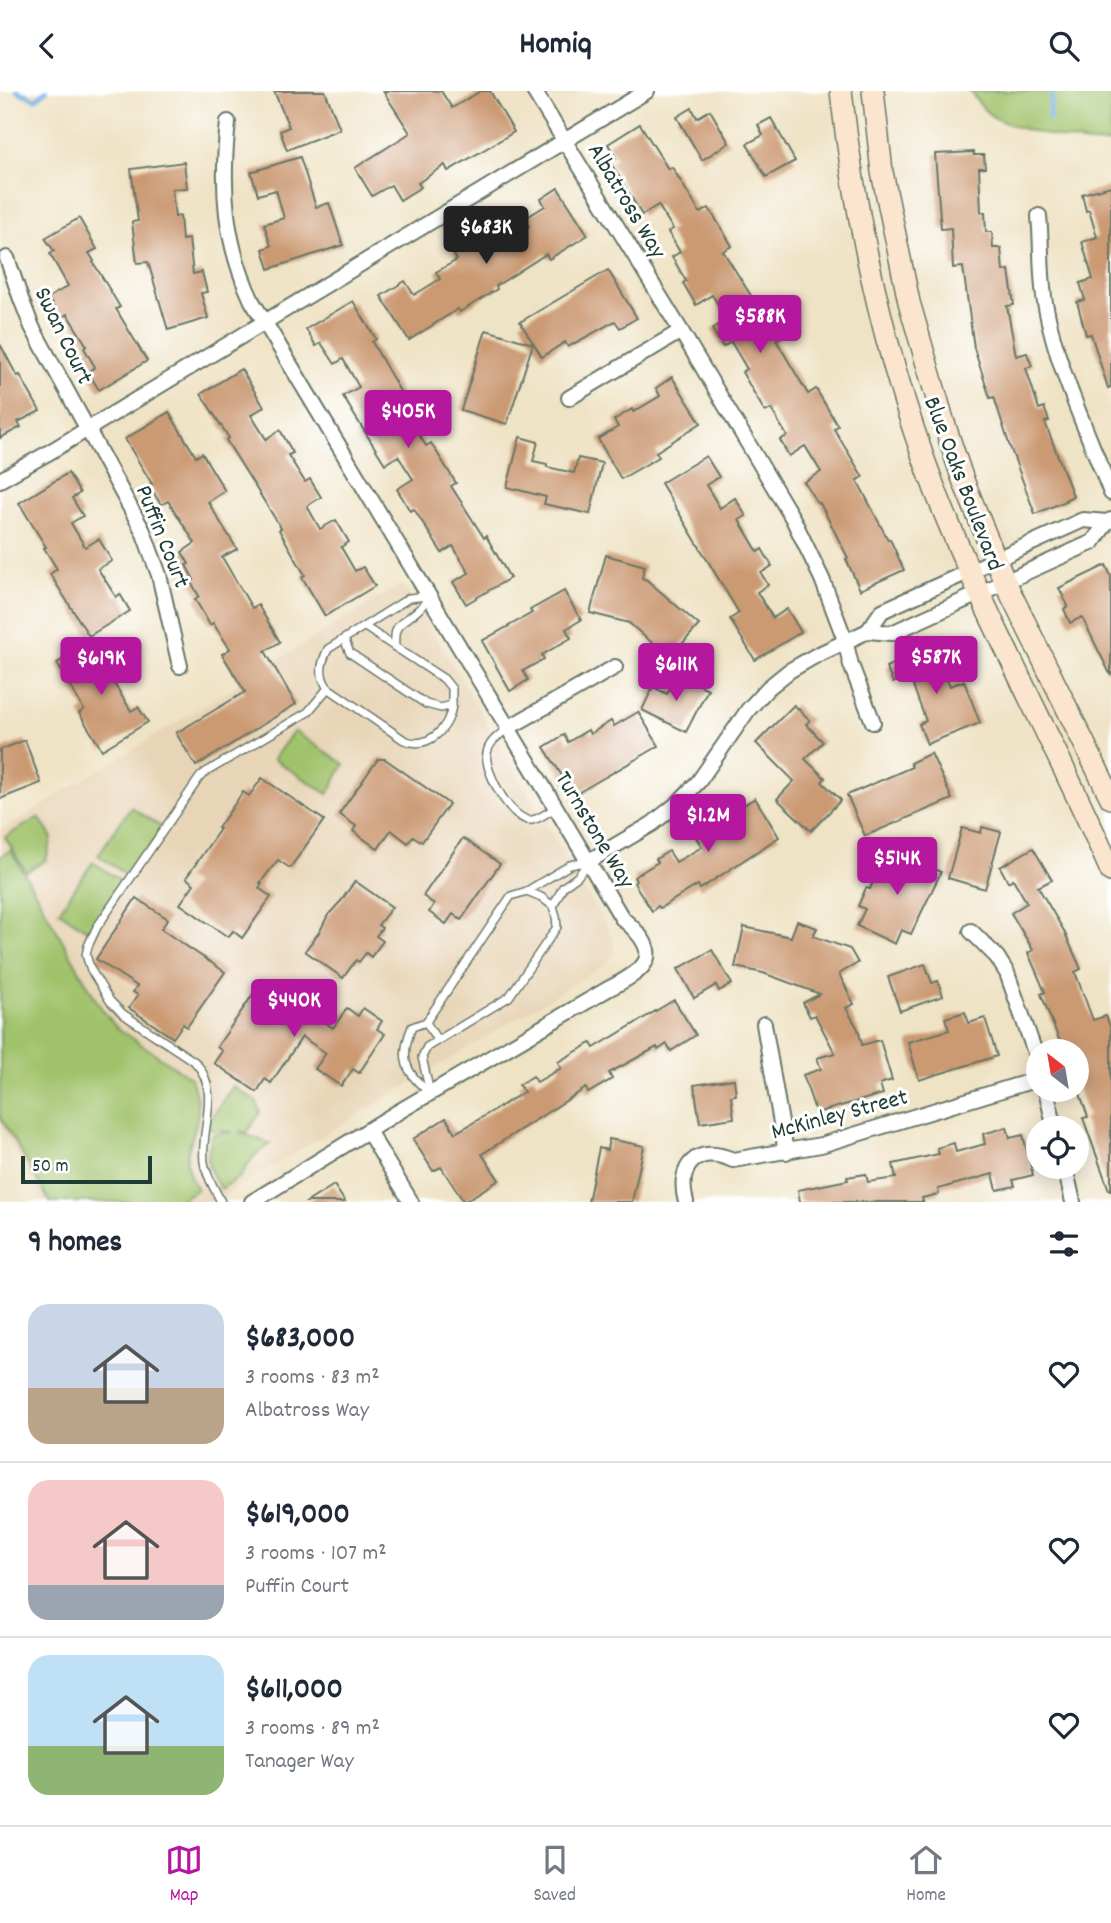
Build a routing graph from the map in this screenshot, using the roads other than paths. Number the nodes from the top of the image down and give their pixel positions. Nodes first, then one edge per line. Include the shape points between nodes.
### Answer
1 (534, 91) edge
2 (647, 91) edge
3 (841, 91) edge
4 (873, 91) edge
5 (228, 122) dead end
6 (565, 140) junction
7 (1039, 216) dead end
8 (7, 258) dead end
9 (263, 322) junction
10 (681, 331) junction
11 (569, 398) dead end
12 (89, 429) junction
13 (0, 480) edge
14 (1111, 493) edge
15 (1109, 521) edge
16 (995, 560) junction
17 (970, 571) junction
18 (1005, 582) junction
19 (980, 593) junction
20 (429, 596) junction
21 (365, 627) junction
22 (868, 631) junction
23 (344, 639) junction
24 (845, 641) junction
25 (395, 647) junction
26 (180, 666) dead end
27 (615, 667) dead end
28 (328, 688) junction
29 (452, 705) junction
30 (873, 722) dead end
31 (508, 728) junction
32 (1111, 798) edge
33 (557, 807) junction
34 (589, 861) junction
35 (1111, 871) edge
36 (527, 891) junction
37 (553, 906) junction
38 (971, 930) dead end
39 (426, 1022) junction
40 (764, 1024) dead end
41 (1030, 1039) edge
42 (437, 1040) junction
43 (1026, 1083) edge
44 (430, 1093) junction
45 (368, 1131) junction
46 (786, 1151) junction
47 (1068, 1179) edge
48 (221, 1202) edge
49 (252, 1202) edge
50 (411, 1202) edge
51 (686, 1202) edge
52 (1073, 1202) edge

1 - 6 street
2 - 6 street
3 - 17 main road, Blue Oaks Boulevard via 852,177 890,352 915,434
4 - 16 main road, Blue Oaks Boulevard via 883,172 909,302 955,457
5 - 9 street, Turnstone Way via 227,218 236,262
6 - 9 street, Albatross Way
6 - 10 street, Albatross Way
7 - 14 street via 1043,290 1051,328
8 - 12 street, Swan Court via 32,327
9 - 12 street, Albatross Way
9 - 20 street, Turnstone Way
10 - 11 street
10 - 24 street, Albatross Way via 793,519
12 - 13 street, Albatross Way
12 - 26 street, Puffin Court via 147,542
15 - 16 street via 1083,520
15 - 18 street via 1093,542
16 - 17 street
16 - 18 main road, Blue Oaks Boulevard
17 - 19 main road, Blue Oaks Boulevard
17 - 22 street via 882,611
18 - 19 street
18 - 32 main road, Blue Oaks Boulevard
19 - 22 street via 892,633
19 - 35 main road, Blue Oaks Boulevard
20 - 21 lane via 409,599
20 - 25 lane via 394,634
20 - 31 street, Turnstone Way
21 - 23 lane
21 - 25 lane
22 - 24 street
23 - 28 lane via 328,649 322,662 321,675
23 - 29 lane via 351,653 426,704
24 - 30 street, Albatross Way
24 - 34 street via 789,671 768,688 677,804
25 - 29 lane via 444,679 452,689
27 - 31 street
28 - 29 lane via 412,743 441,731
28 - 48 lane via 308,712 200,777 97,927 86,955 116,1008 200,1067 210,1103 204,1162
31 - 33 street, Turnstone Way
31 - 33 lane via 490,744 486,762 504,799 522,819 532,820
33 - 34 street, Turnstone Way
34 - 36 lane via 570,865
34 - 37 lane via 563,887
34 - 44 street, Turnstone Way via 622,918 643,939 647,962 640,971
36 - 37 lane
36 - 39 lane via 511,895
37 - 42 lane via 556,927 509,997
38 - 41 street via 1007,973
39 - 42 lane
39 - 44 lane via 412,1027 406,1040 406,1061 416,1082
40 - 46 street
42 - 44 lane via 422,1057
43 - 46 street, McKinley Street via 821,1145
44 - 45 street, Turnstone Way
45 - 49 street, Turnstone Way
45 - 50 street
46 - 51 street, McKinley Street via 733,1160 711,1153 700,1157 684,1173
47 - 52 street

